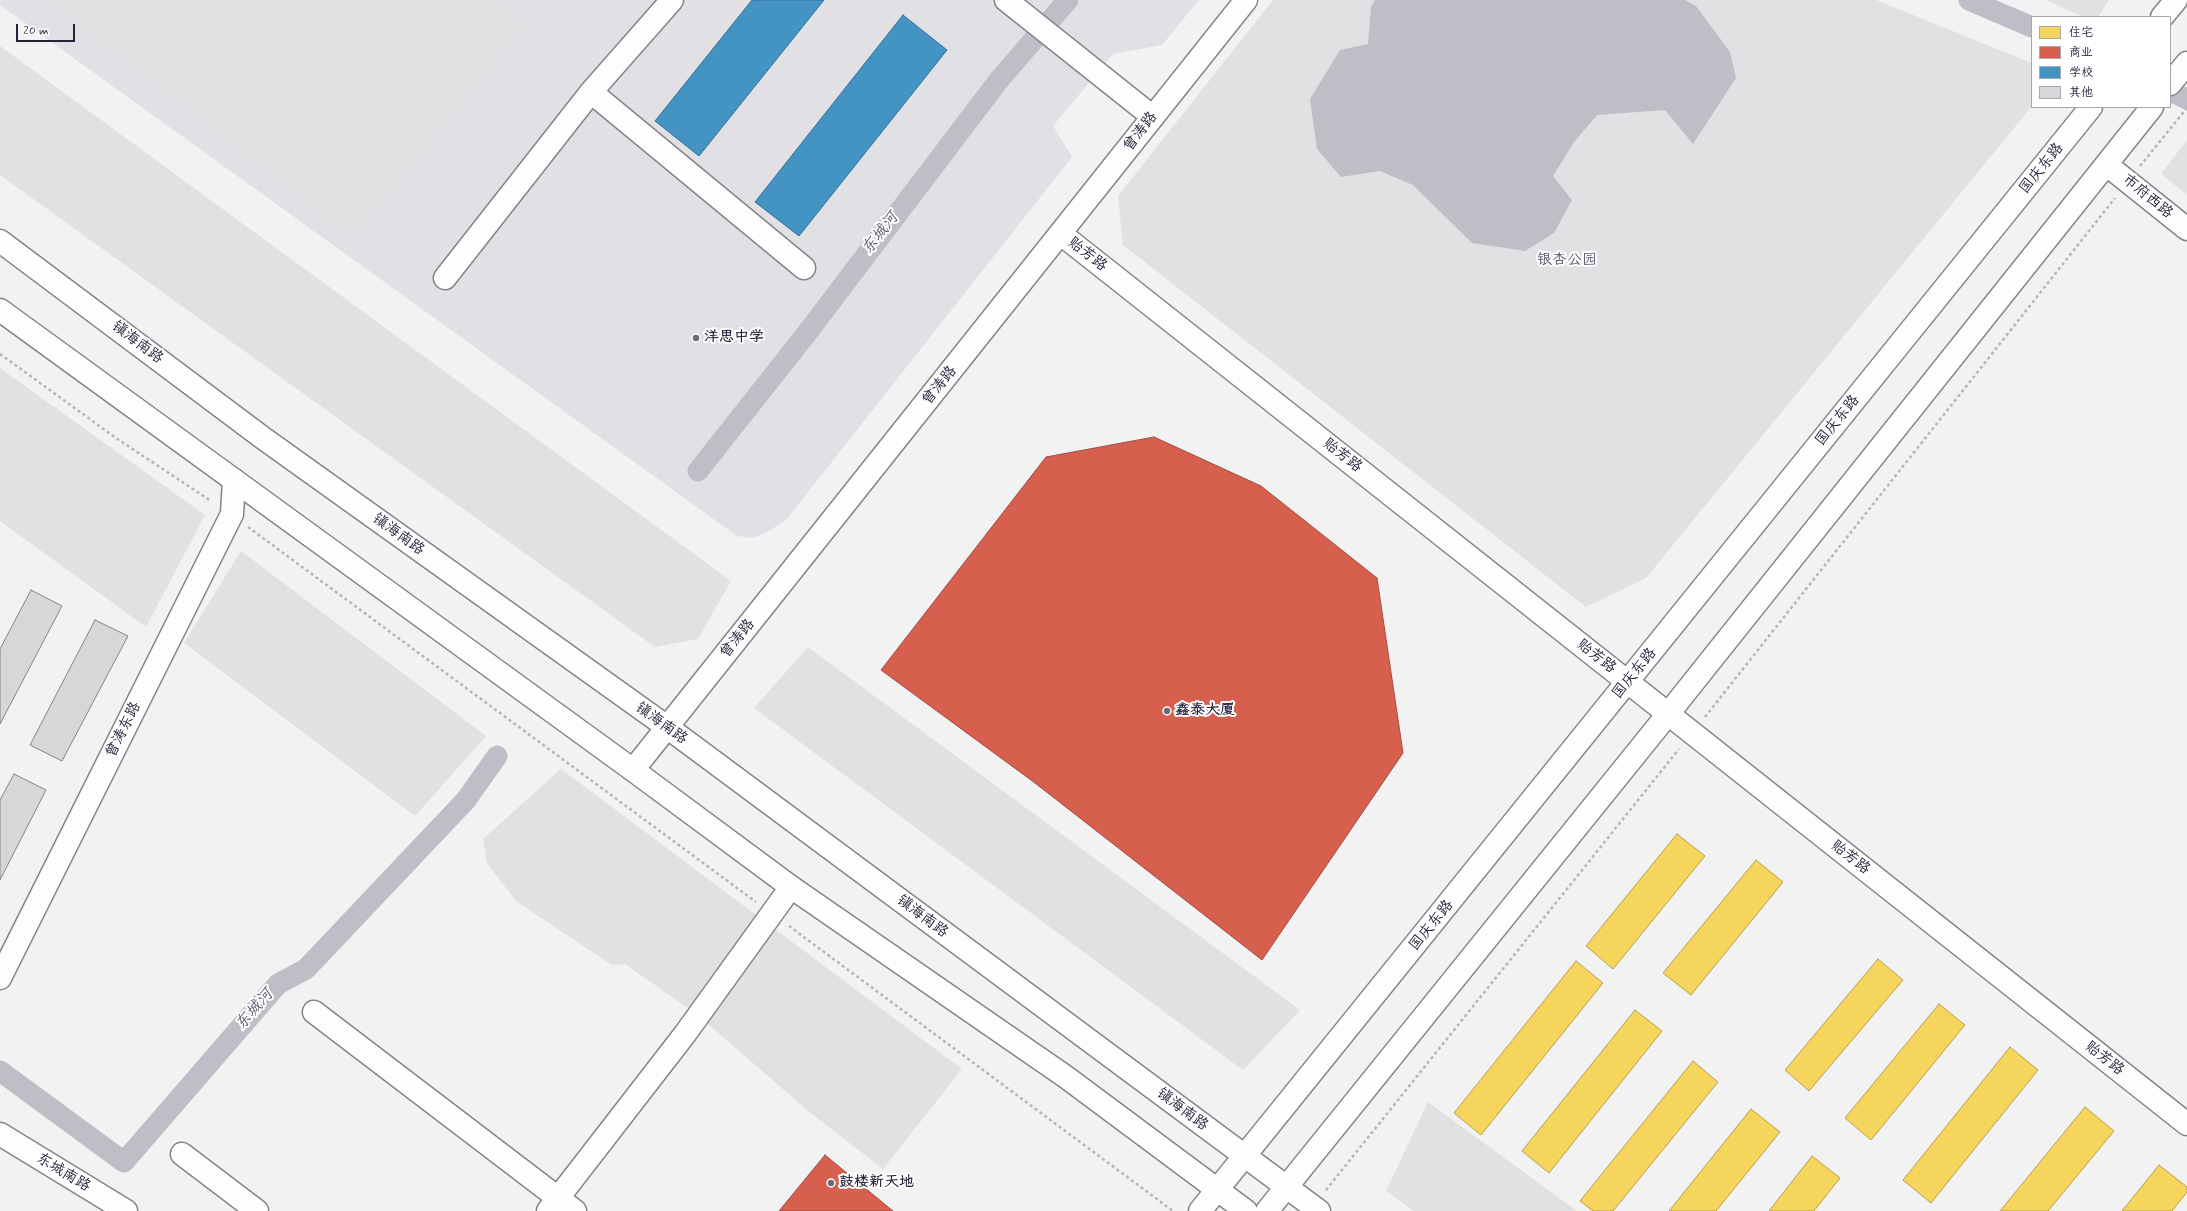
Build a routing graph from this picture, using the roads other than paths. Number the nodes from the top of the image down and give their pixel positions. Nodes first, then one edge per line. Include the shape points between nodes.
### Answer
1 (672, 0) edge
2 (1006, 0) edge
3 (1246, 0) edge
4 (2176, 0) edge
5 (2163, 16) edge
6 (2187, 63) edge
7 (2171, 83) edge
8 (592, 92) junction
9 (2090, 108) edge
10 (2151, 108) edge
11 (1153, 117) junction
12 (2107, 165) junction
13 (2187, 229) edge
14 (1061, 234) junction
15 (0, 241) edge
16 (804, 268) dead end
17 (445, 278) dead end
18 (0, 310) edge
19 (234, 480) junction
20 (1628, 682) junction
21 (1668, 714) junction
22 (668, 728) junction
23 (633, 770) junction
24 (791, 888) junction
25 (0, 978) edge
26 (314, 1012) dead end
27 (2187, 1124) edge
28 (0, 1134) edge
29 (182, 1154) dead end
30 (1245, 1157) junction
31 (1286, 1187) junction
32 (1216, 1190) junction
33 (553, 1204) edge
34 (1316, 1209) edge
35 (126, 1211) edge
36 (256, 1211) edge
37 (575, 1211) edge
38 (1200, 1211) edge
39 (1246, 1211) edge
40 (1267, 1211) edge

1 - 8 main road
2 - 11 main road
3 - 11 main road, 曾涛路
4 - 5 main road
6 - 7 main road
8 - 16 main road
8 - 17 main road
9 - 20 main road, 国庆东路
10 - 12 main road
11 - 14 main road, 曾涛路
12 - 13 main road, 市府西路
12 - 21 main road
14 - 20 main road, 贻芳路
14 - 22 main road, 曾涛路
15 - 22 main road, 镇海南路 via 263,438
18 - 19 main road
19 - 23 main road
19 - 25 main road, 曾涛东路 via 232,514
20 - 21 main road, 贻芳路
20 - 30 main road, 国庆东路
21 - 27 main road, 贻芳路
21 - 31 main road
22 - 23 main road, 曾涛路
22 - 30 main road, 镇海南路
23 - 24 main road
24 - 32 main road via 1066,1077
24 - 33 main road via 685,1034
26 - 33 main road
28 - 35 main road, 东城南路
29 - 36 main road
30 - 31 main road, 镇海南路
30 - 32 main road, 国庆东路
31 - 34 main road, 镇海南路
31 - 40 main road
32 - 38 main road, 国庆东路
32 - 39 main road
33 - 37 main road

